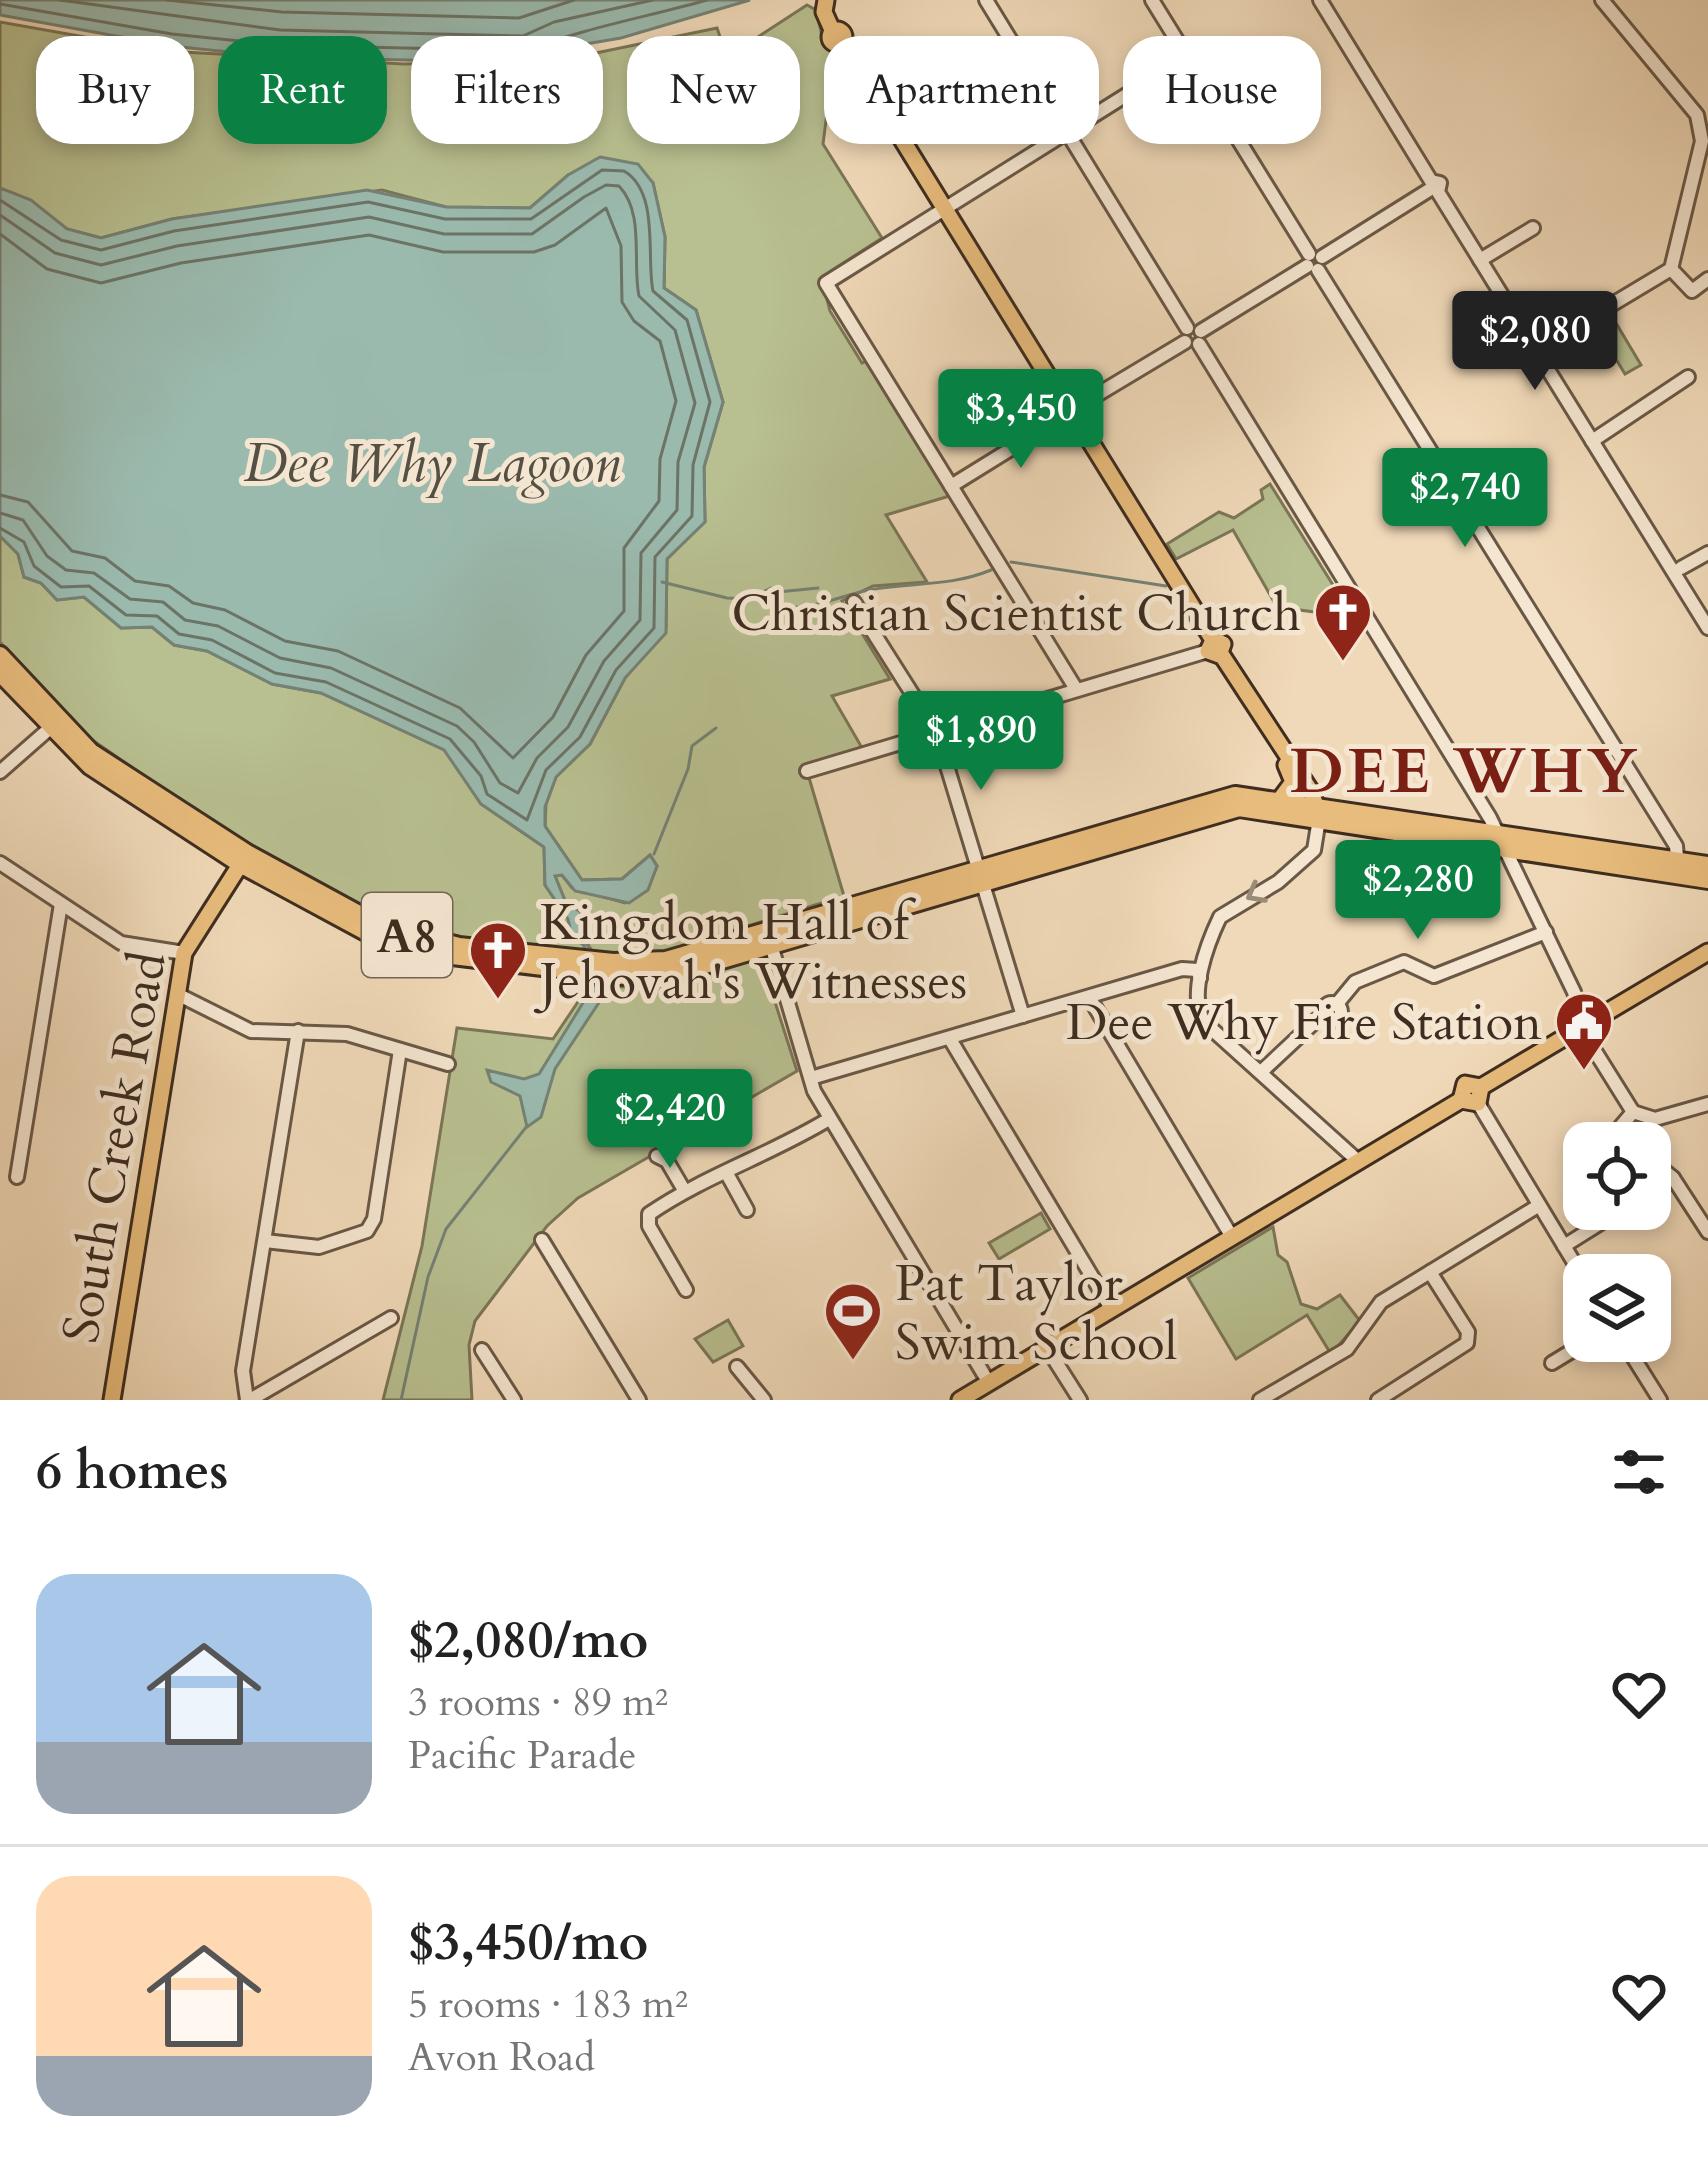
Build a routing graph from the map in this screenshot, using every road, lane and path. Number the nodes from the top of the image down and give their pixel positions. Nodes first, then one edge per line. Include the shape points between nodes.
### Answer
1 (826, 0) edge
2 (986, 0) edge
3 (1152, 0) edge
4 (1320, 0) edge
5 (1602, 0) edge
6 (1008, 36) edge
7 (1174, 36) edge
8 (1050, 144) edge
9 (1075, 144) edge
10 (1241, 144) edge
11 (1433, 187) junction
12 (946, 208) junction
13 (1533, 228) dead end
14 (1480, 260) junction
15 (1314, 262) junction
16 (1671, 269) junction
17 (1708, 279) edge
18 (1193, 336) junction
19 (1536, 350) junction
20 (1688, 377) dead end
21 (1071, 411) junction
22 (1592, 441) junction
23 (951, 486) junction
24 (1708, 553) edge
25 (1677, 571) junction
26 (854, 602) dead end
27 (1708, 628) edge
28 (1214, 648) junction
29 (0, 655) edge
30 (0, 674) edge
31 (1076, 689) junction
32 (49, 729) junction
33 (937, 733) junction
34 (1284, 756) junction
35 (807, 771) dead end
36 (0, 772) edge
37 (1281, 798) junction
38 (1317, 811) junction
39 (1503, 842) junction
40 (244, 859) junction
41 (0, 863) edge
42 (1708, 865) edge
43 (1678, 868) junction
44 (980, 875) junction
45 (1708, 880) edge
46 (61, 904) junction
47 (1546, 932) junction
48 (769, 938) junction
49 (184, 952) junction
50 (1708, 952) edge
51 (1200, 979) junction
52 (177, 994) junction
53 (1089, 998) junction
54 (1022, 1016) junction
55 (1585, 1026) junction
56 (298, 1031) junction
57 (950, 1039) junction
58 (400, 1050) junction
59 (448, 1064) dead end
60 (1261, 1072) junction
61 (811, 1078) junction
62 (1473, 1097) junction
63 (1708, 1104) edge
64 (1633, 1112) junction
65 (829, 1119) junction
66 (1624, 1122) edge
67 (657, 1156) dead end
68 (1358, 1161) junction
69 (726, 1172) junction
70 (17, 1177) dead end
71 (1672, 1178) edge
72 (684, 1190) junction
73 (1538, 1206) junction
74 (747, 1210) dead end
75 (1590, 1230) edge
76 (1708, 1232) edge
77 (1232, 1237) junction
78 (542, 1240) dead end
79 (265, 1241) junction
80 (1564, 1246) junction
81 (1569, 1254) edge
82 (1430, 1271) junction
83 (686, 1290) dead end
84 (1112, 1310) junction
85 (391, 1318) dead end
86 (1047, 1348) junction
87 (482, 1350) dead end
88 (1563, 1356) edge
89 (1636, 1362) edge
90 (1552, 1363) dead end
91 (737, 1367) dead end
92 (989, 1382) junction
93 (112, 1400) edge
94 (248, 1400) edge
95 (514, 1400) edge
96 (639, 1400) edge
97 (764, 1400) edge
98 (960, 1400) edge
99 (1080, 1400) edge
100 (1260, 1400) edge
101 (1378, 1400) edge
102 (1660, 1400) edge

1 - 12 main road via 837,37
2 - 6 street
3 - 7 street
4 - 11 street
5 - 16 street via 1697,115 1702,141
8 - 12 street
9 - 18 street
10 - 15 street
11 - 14 street
11 - 15 street
12 - 21 main road
12 - 23 street via 826,283
13 - 14 street
14 - 19 street
15 - 18 street
15 - 43 street via 1666,830
16 - 17 street via 1691,291
16 - 19 street
18 - 21 street
18 - 39 street
19 - 22 street
20 - 22 street
21 - 23 street
21 - 28 main road
22 - 25 street
23 - 31 street
24 - 25 street
25 - 27 street
26 - 33 street
28 - 31 street
28 - 34 main road
29 - 40 highway, A8 via 91,752
30 - 32 highway, A8
31 - 33 street
32 - 36 street
32 - 40 highway, A8 via 90,766
33 - 35 street
33 - 44 street
34 - 37 main road via 1293,782
34 - 38 main road
37 - 38 highway, A8
37 - 44 highway, A8 via 1217,797
38 - 39 highway, A8
38 - 44 highway, A8 via 1230,809
38 -> 51 street via 1314,850 1220,917
39 - 43 highway, A8
39 - 47 street
40 - 48 highway, A8 via 414,938 587,966 666,961
40 - 49 main road, South Creek Road
41 - 46 street
42 - 43 highway, A8
43 - 45 highway, A8
44 - 48 highway, A8
44 - 54 street
46 - 49 street via 121,943
46 - 70 street
47 - 55 street
47 - 60 street via 1434,976 1404,962 1355,982
48 - 61 street
49 - 52 main road, South Creek Road
50 - 55 main road
51 - 53 street via 1182,969
51 - 60 street via 1202,1018
52 - 56 street via 251,1031
52 - 93 main road, South Creek Road
53 - 54 street
53 - 77 street
54 - 57 street
55 - 62 main road
55 - 64 street
56 - 58 street
56 - 79 street
57 - 61 street
57 - 84 street
58 - 59 street
58 - 79 street via 367,1231 319,1247
60 - 68 street
61 - 65 street
62 - 68 main road
62 - 73 street
63 - 64 street via 1654,1119
64 - 66 street
65 - 69 street
65 - 92 street
67 - 72 street
68 - 77 main road
69 - 72 street
69 - 74 street
71 - 76 street
72 - 83 street via 649,1214 649,1226
73 - 80 street
73 - 82 street
75 - 80 street
77 - 84 main road
78 - 96 street
79 - 94 street via 244,1371
80 - 81 street
82 - 100 street via 1382,1301 1347,1349
82 - 101 street via 1467,1342
84 - 86 main road
85 - 94 street
86 - 92 main road
86 - 99 street
87 - 95 street
88 - 90 street
89 - 102 street
91 - 97 street
92 - 98 main road

